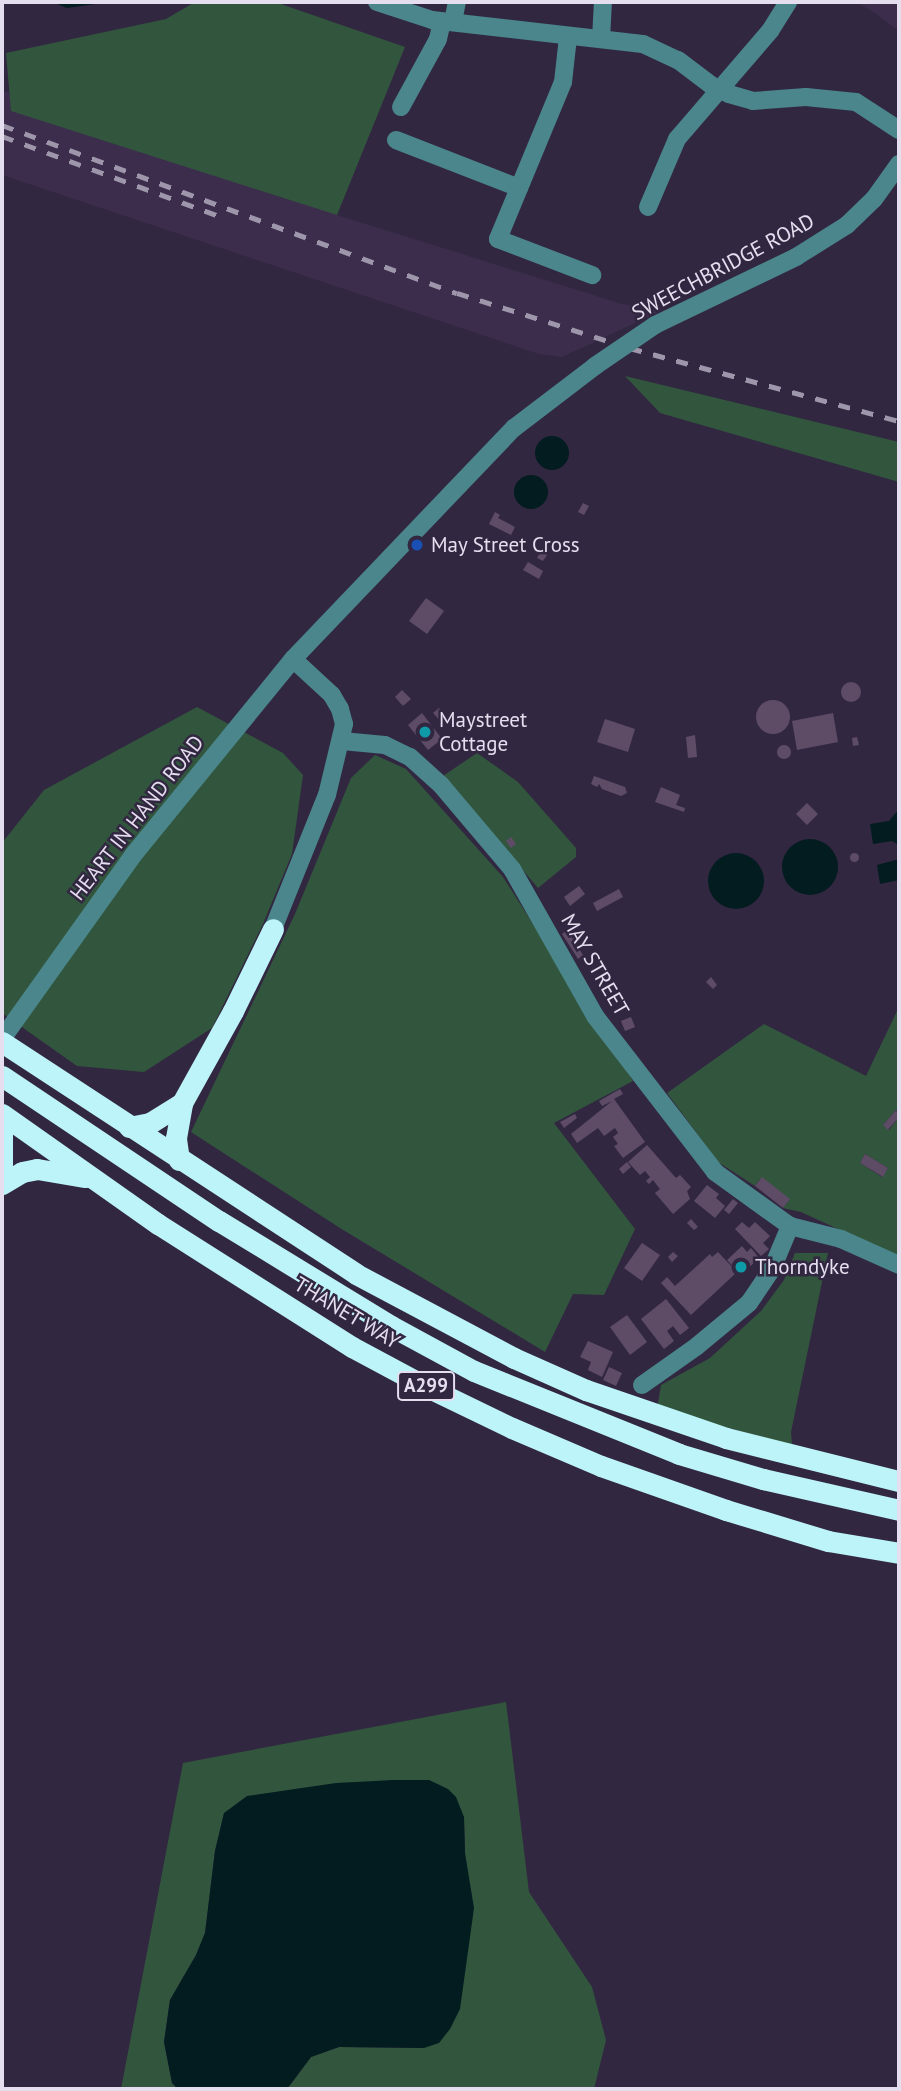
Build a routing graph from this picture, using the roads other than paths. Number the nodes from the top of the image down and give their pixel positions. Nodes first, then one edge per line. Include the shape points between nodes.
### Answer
1 (457, 2) edge
2 (603, 2) edge
3 (788, 2) edge
4 (389, 4) edge
5 (448, 22) junction
6 (568, 37) junction
7 (601, 39) junction
8 (718, 88) junction
9 (401, 107) dead end
10 (899, 130) edge
11 (396, 140) dead end
12 (899, 164) edge
13 (519, 188) junction
14 (648, 207) dead end
15 (592, 275) dead end
16 (317, 633) joint
17 (293, 659) junction
18 (342, 741) junction
19 (273, 929) joint
20 (2, 1041) edge
21 (2, 1076) edge
22 (182, 1103) junction
23 (2, 1114) edge
24 (129, 1127) junction
25 (2, 1128) edge
26 (179, 1160) junction
27 (2, 1167) edge
28 (94, 1179) junction
29 (2, 1184) edge
30 (790, 1226) junction
31 (899, 1265) edge
32 (642, 1385) dead end
33 (899, 1481) edge
34 (899, 1510) edge
35 (899, 1553) edge

1 - 5 street
2 - 7 street
3 - 8 street via 771,31
4 - 5 street
5 - 6 street
5 - 9 street
6 - 7 street
6 - 13 street via 563,82
7 - 8 street via 643,44
8 - 10 street via 753,101 806,97 856,102
8 - 14 street via 677,139
11 - 13 street
12 - 16 street, SWEECHBRIDGE ROAD, bridge via 874,199 847,225 796,257 655,326 514,428
13 - 15 street via 498,239
16 - 17 street, HEART IN HAND ROAD
17 - 18 street via 332,695 344,724
17 - 20 street, HEART IN HAND ROAD via 134,854
18 - 19 street via 327,795
18 - 30 street, MAY STREET via 384,745 410,757 441,785 512,869 596,1016 715,1172
19 - 22 highway
20 - 24 highway
21 - 34 highway, THANET WAY / A299 via 253,1243 474,1371 679,1454 763,1479
22 - 24 highway via 150,1123
22 - 26 highway via 176,1138
23 - 28 highway, THANET WAY / A299
24 - 26 highway
25 - 27 highway
26 - 33 highway via 356,1274 443,1323 586,1390 726,1438
28 - 29 highway via 37,1169
28 - 35 highway, THANET WAY / A299 via 352,1347 512,1428 601,1466 726,1510 828,1541
30 - 31 street, MAY STREET via 841,1239
30 - 32 street via 772,1269 749,1303

